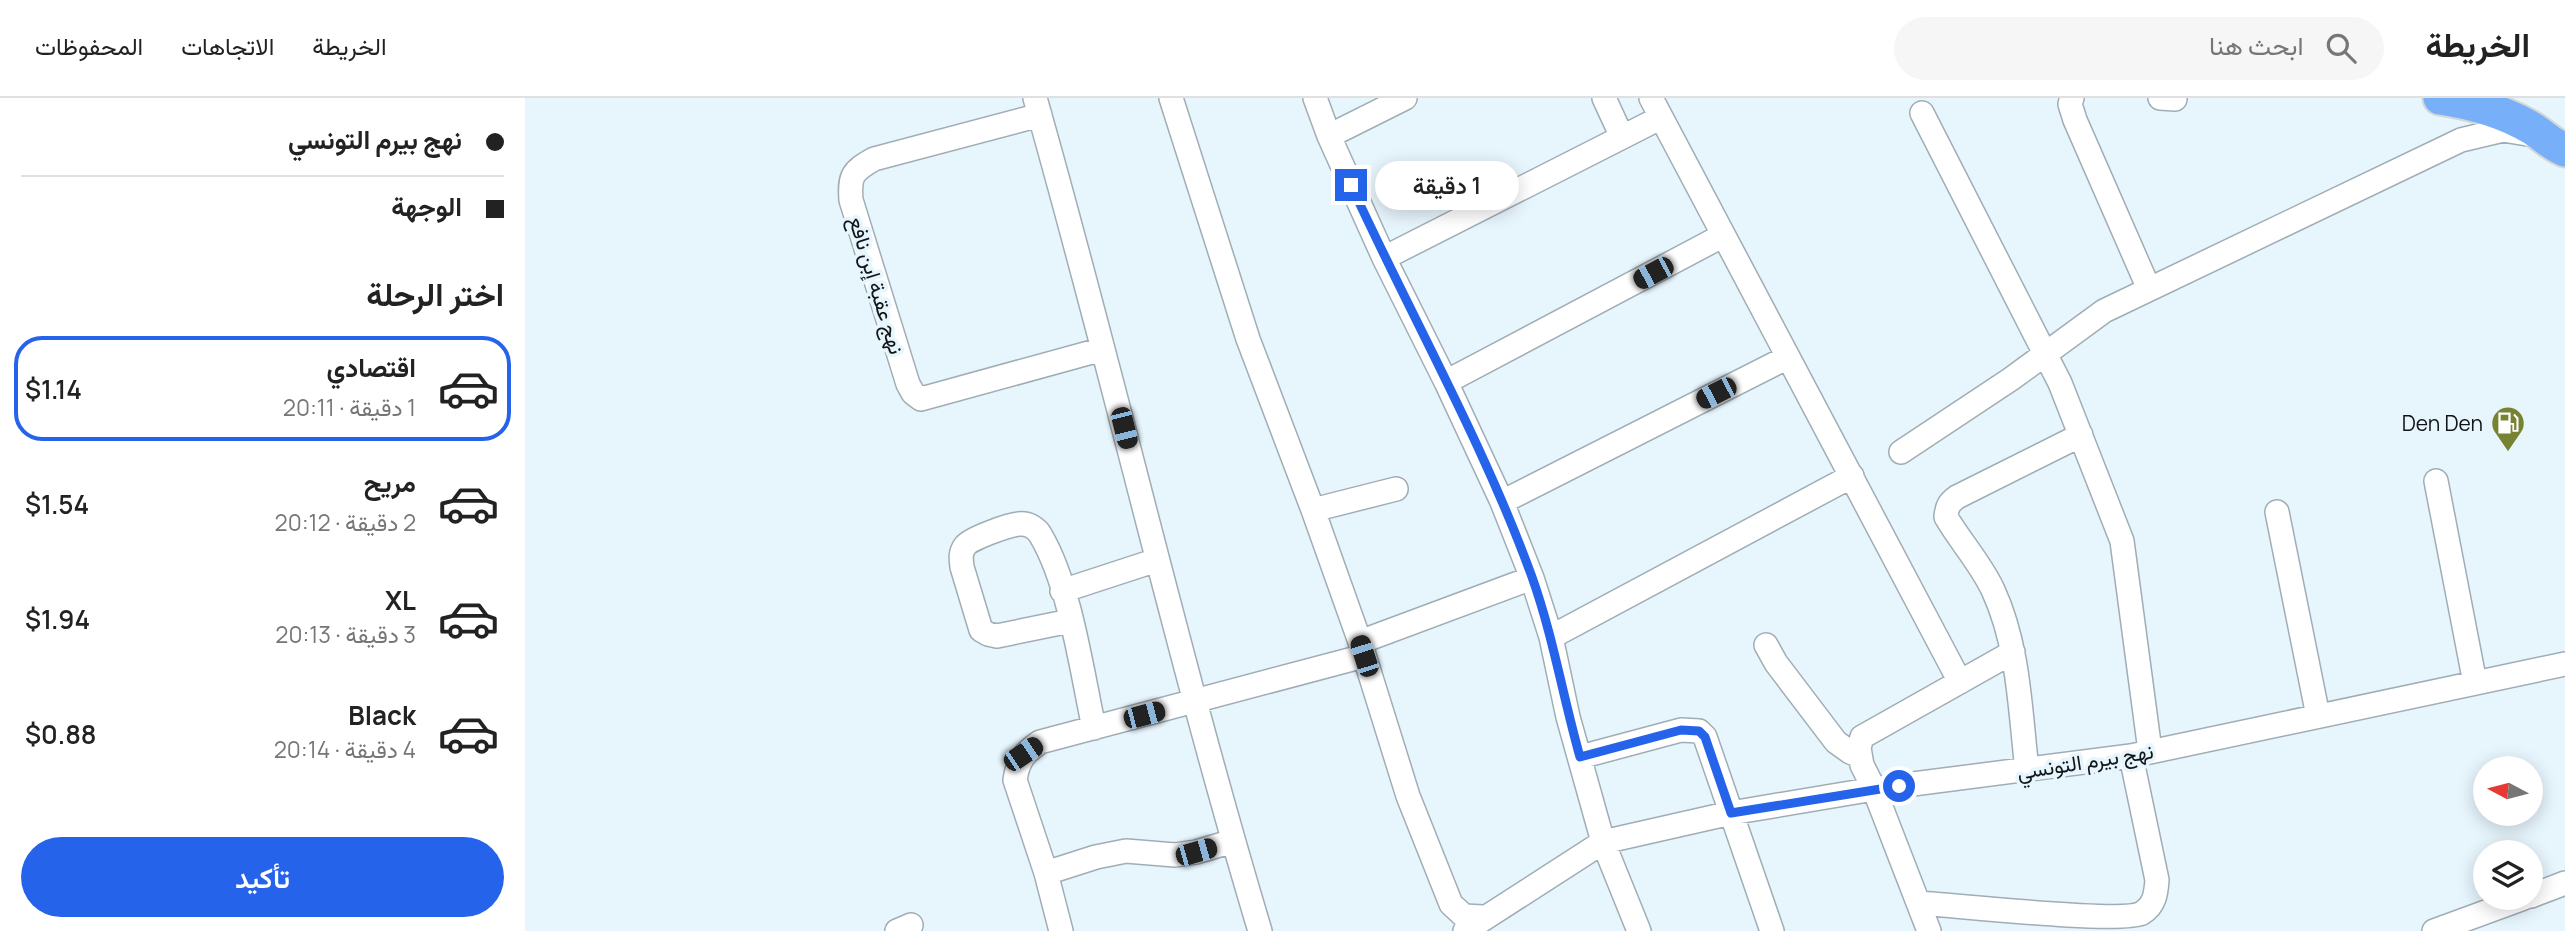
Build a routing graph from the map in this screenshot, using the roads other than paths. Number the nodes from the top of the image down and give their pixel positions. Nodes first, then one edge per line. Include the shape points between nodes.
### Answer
1 (1171, 98) edge
2 (1315, 98) edge
3 (1405, 98) edge
4 (1604, 98) edge
5 (2072, 98) edge
6 (2440, 98) edge
7 (2517, 98) edge
8 (1038, 106) edge
9 (1655, 108) edge
10 (1922, 113) dead end
11 (1329, 136) junction
12 (1622, 137) junction
13 (2554, 147) edge
14 (1722, 236) junction
15 (1384, 258) junction
16 (2148, 289) junction
17 (1103, 349) junction
18 (2045, 354) junction
19 (1788, 357) junction
20 (1446, 382) junction
21 (2081, 435) junction
22 (1901, 452) dead end
23 (1852, 476) junction
24 (2435, 481) dead end
25 (1397, 489) dead end
26 (1502, 502) junction
27 (1313, 510) junction
28 (2277, 512) dead end
29 (1157, 560) junction
30 (1532, 578) junction
31 (1062, 591) junction
32 (1070, 621) junction
33 (1551, 637) junction
34 (1766, 645) dead end
35 (1362, 649) junction
36 (2013, 652) junction
37 (2565, 664) edge
38 (1960, 682) junction
39 (2475, 683) junction
40 (1194, 701) junction
41 (2318, 716) junction
42 (1094, 728) junction
43 (2141, 754) junction
44 (1860, 756) junction
45 (1580, 757) junction
46 (2027, 770) junction
47 (1874, 789) junction
48 (1731, 813) junction
49 (1233, 841) junction
50 (1603, 842) junction
51 (1046, 873) junction
52 (2565, 883) edge
53 (2543, 891) edge
54 (1919, 903) junction
55 (2501, 910) edge
56 (2477, 923) edge
57 (1474, 924) edge
58 (1061, 931) edge
59 (1260, 931) edge
60 (1639, 931) edge
61 (1772, 931) edge
62 (1929, 931) edge
63 (2434, 931) edge

1 - 27 street via 1248,339
2 - 11 street
3 - 11 street
4 - 12 street
5 - 16 street via 2075,120
6 - 13 highway via 2506,115
7 - 13 highway via 2521,110
8 - 17 street
8 - 17 street, نهج عقبة إبن نافع via 874,159 853,174 851,200 908,384 921,399
9 - 12 street
9 - 14 street
10 - 18 street
11 - 15 street
12 - 15 street
13 - 16 street via 2522,132 2503,130 2461,140
14 - 19 street
14 - 20 street
15 - 20 street
16 - 18 street via 2104,311
17 - 29 street
18 - 21 street
18 - 22 street
19 - 23 street
19 - 26 street
20 - 26 street
21 - 36 street via 1957,497 1947,508 1946,517 1992,587
21 - 43 street via 2122,541
23 - 33 street
23 - 38 street
24 - 39 street
25 - 27 street
26 - 30 street
27 - 35 street
28 - 41 street
29 - 31 street
29 - 40 street
30 - 33 street
30 - 35 street
31 - 32 street
31 - 32 street via 1040,533 1030,526 1010,526 969,541 963,548 963,567 981,630 997,636
32 - 42 street
33 - 45 street
34 - 44 street via 1836,742
35 - 40 street
35 - 57 street via 1408,796 1451,904
36 - 38 street
36 - 46 street
37 - 39 street, نهج بيرم التونسي
38 - 44 street via 1862,737
39 - 41 street, نهج بيرم التونسي
40 - 42 street
40 - 49 street
41 - 43 street, نهج بيرم التونسي
42 - 51 street via 1040,742 1023,754 1017,766 1015,779
43 - 46 street, نهج بيرم التونسي
43 - 54 street via 2157,880 2156,895 2140,914 2078,915
44 - 47 street
45 - 48 street via 1681,730 1699,731
45 - 50 street
46 - 47 street, نهج بيرم التونسي
47 - 48 street, نهج بيرم التونسي
47 - 54 street
48 - 50 street, نهج بيرم التونسي
48 - 61 street
49 - 51 street via 1175,855 1126,850
49 - 59 street
50 - 57 street, نهج بيرم التونسي
50 - 60 street
51 - 58 street
52 - 53 street
54 - 62 street
55 - 56 street
56 - 63 street

